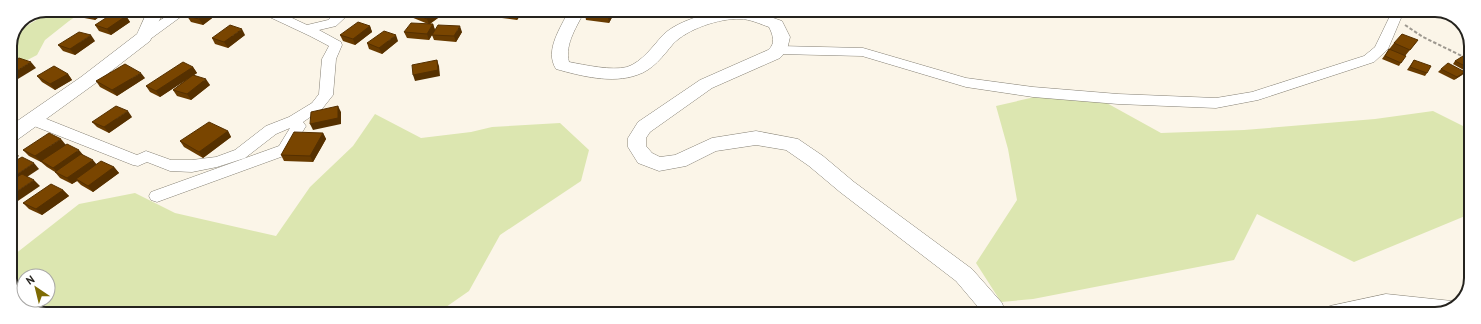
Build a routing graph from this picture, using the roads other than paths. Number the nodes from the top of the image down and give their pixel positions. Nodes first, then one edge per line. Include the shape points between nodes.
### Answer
1 (153, 17) edge
2 (174, 17) edge
3 (280, 17) edge
4 (339, 17) edge
5 (574, 17) edge
6 (719, 17) edge
7 (752, 17) edge
8 (1394, 17) edge
9 (305, 29) junction
10 (144, 37) junction
11 (779, 50) junction
12 (34, 120) junction
13 (294, 121) junction
14 (17, 131) edge
15 (157, 196) dead end
16 (991, 307) edge
17 (1363, 307) edge
18 (1437, 307) edge

1 - 10 street
2 - 10 street
3 - 9 street
4 - 9 street via 332,23
5 - 6 street via 560,48 559,58 562,65 575,69 621,73 644,65 675,33
7 - 11 street via 776,24 782,37
8 - 11 street via 1381,49 1369,59 1253,97 1216,103 1033,92 966,82 863,52
9 - 13 street via 336,45 329,59 326,94 317,106
10 - 12 street
11 - 16 street via 761,61 706,84 644,127 637,138 637,147 645,158 659,164 679,161 712,145 756,138 791,144 964,275
12 - 13 street via 138,162 146,156 170,165 192,166 217,162 240,154 271,130
12 - 14 street
13 - 15 street via 299,126 284,150
17 - 18 street via 1386,302

